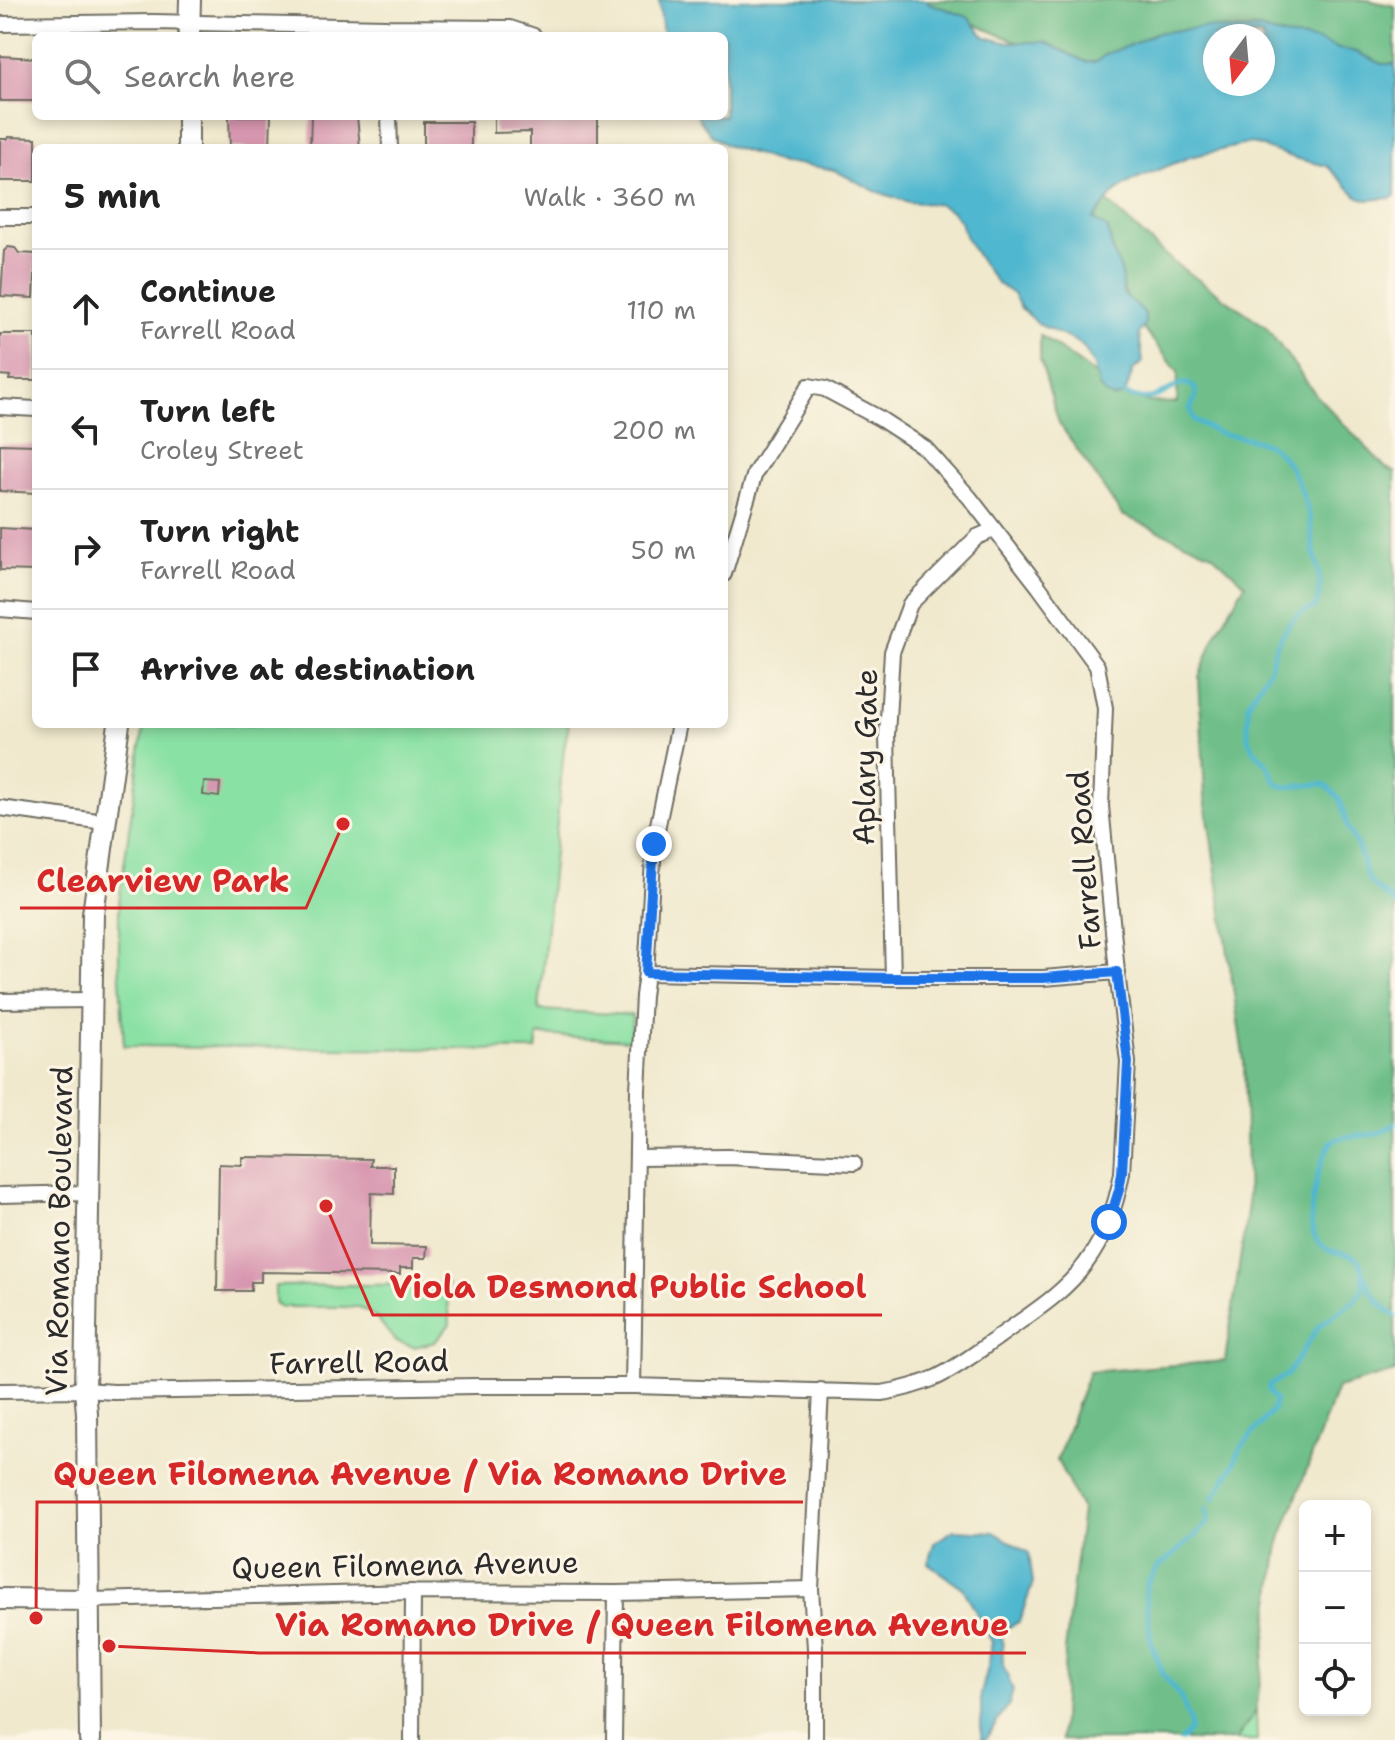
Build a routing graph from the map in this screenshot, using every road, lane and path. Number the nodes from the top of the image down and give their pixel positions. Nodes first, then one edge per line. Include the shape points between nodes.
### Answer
1 (190, 0) edge
2 (0, 24) edge
3 (190, 29) edge
4 (386, 32) edge
5 (522, 32) edge
6 (188, 120) edge
7 (389, 120) edge
8 (188, 144) edge
9 (390, 144) edge
10 (0, 217) edge
11 (32, 217) edge
12 (0, 407) edge
13 (32, 409) edge
14 (993, 530) junction
15 (728, 561) edge
16 (0, 609) edge
17 (32, 612) edge
18 (118, 728) edge
19 (678, 728) edge
20 (0, 808) edge
21 (105, 822) junction
22 (1117, 972) junction
23 (646, 973) junction
24 (893, 978) junction
25 (91, 1000) junction
26 (0, 1001) edge
27 (637, 1158) junction
28 (854, 1163) dead end
29 (88, 1193) junction
30 (0, 1195) edge
31 (633, 1386) junction
32 (85, 1390) junction
33 (821, 1390) junction
34 (0, 1391) edge
35 (811, 1589) junction
36 (413, 1592) junction
37 (616, 1593) junction
38 (0, 1599) edge
39 (90, 1600) junction
40 (90, 1740) edge
41 (412, 1740) edge
42 (614, 1740) edge
43 (815, 1740) edge

1 - 3 street
2 - 3 street
3 - 4 street
4 - 5 street
6 - 8 street
7 - 9 street
10 - 11 street
12 - 13 street
14 - 15 street, Farrell Road via 925,448 839,396 809,386 755,473
14 - 22 street, Farrell Road via 1097,666 1105,708 1101,806
14 - 24 street, Aplary Gate via 977,537 910,604 892,652 887,735
16 - 17 street
18 - 21 street, Via Romano Boulevard
19 - 23 street via 654,844
20 - 21 street
21 - 25 street, Via Romano Boulevard via 93,914
22 - 24 street via 1043,978
22 - 33 street, Farrell Road via 1128,1062 1122,1173 1109,1222 1085,1265 1049,1300 936,1378 882,1393
23 - 24 street
23 - 27 street
25 - 26 street
25 - 29 street, Via Romano Boulevard
27 - 28 street
27 - 31 street
29 - 30 street
29 - 32 street, Via Romano Boulevard
31 - 32 street, Farrell Road
31 - 33 street, Farrell Road
32 - 34 street, Farrell Road
32 - 39 street, Via Romano Boulevard
33 - 35 street
35 - 37 street, Queen Filomena Avenue
35 - 43 street
36 - 37 street, Queen Filomena Avenue
36 - 39 street, Queen Filomena Avenue
36 - 41 street
37 - 42 street
38 - 39 street, Queen Filomena Avenue
39 - 40 street, Via Romano Boulevard

